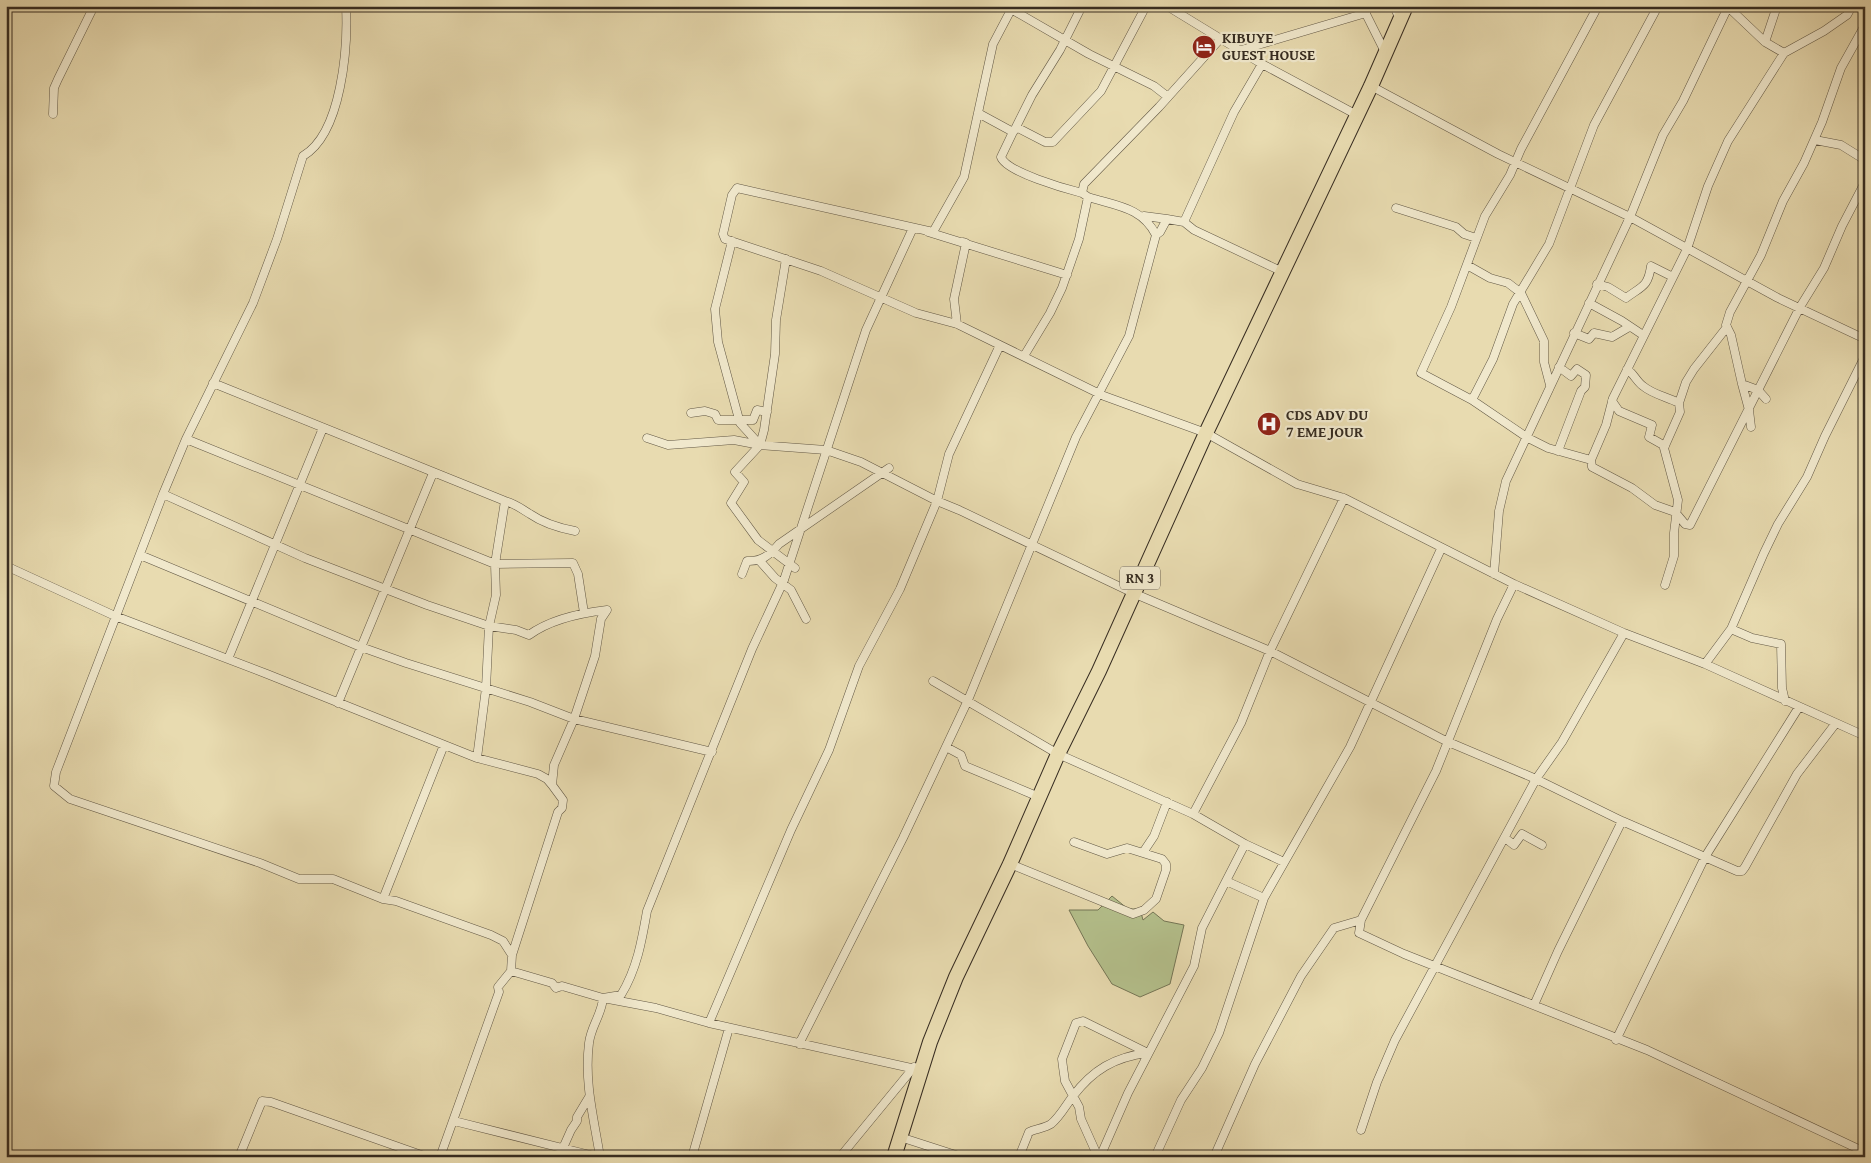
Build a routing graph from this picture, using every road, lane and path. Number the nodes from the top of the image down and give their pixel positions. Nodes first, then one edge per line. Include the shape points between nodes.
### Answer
1 (94, 6) edge
2 (346, 6) edge
3 (1082, 6) edge
4 (1146, 6) edge
5 (1167, 6) edge
6 (1394, 6) edge
7 (1406, 6) edge
8 (1598, 6) edge
9 (1658, 6) edge
10 (1728, 6) edge
11 (1777, 6) edge
12 (1852, 6) edge
13 (1012, 8) edge
14 (1364, 10) edge
15 (1400, 20) junction
16 (1865, 25) edge
17 (1221, 38) junction
18 (1065, 40) junction
19 (1765, 42) junction
20 (1241, 50) junction
21 (1386, 52) junction
22 (1784, 54) junction
23 (1262, 64) junction
24 (1116, 66) junction
25 (1371, 86) junction
26 (1168, 97) junction
27 (978, 113) junction
28 (53, 114) dead end
29 (1357, 116) junction
30 (1014, 130) junction
31 (1815, 140) junction
32 (1865, 160) edge
33 (1516, 161) junction
34 (1865, 182) edge
35 (1570, 187) junction
36 (1085, 195) junction
37 (1396, 208) dead end
38 (1144, 216) junction
39 (1630, 217) junction
40 (1168, 219) junction
41 (1184, 222) junction
42 (913, 228) junction
43 (932, 232) junction
44 (1156, 235) junction
45 (1476, 238) junction
46 (732, 241) junction
47 (966, 243) junction
48 (1686, 249) junction
49 (786, 259) junction
50 (1467, 265) junction
51 (1283, 272) junction
52 (1067, 275) junction
53 (1673, 276) junction
54 (1747, 281) junction
55 (1597, 284) junction
56 (1521, 293) junction
57 (882, 298) junction
58 (1589, 303) junction
59 (1800, 307) junction
60 (957, 324) junction
61 (1629, 327) junction
62 (1727, 327) junction
63 (1574, 333) junction
64 (1643, 336) junction
65 (1865, 339) edge
66 (1000, 345) junction
67 (1024, 356) junction
68 (1865, 356) edge
69 (1559, 367) junction
70 (1627, 369) junction
71 (213, 383) junction
72 (1742, 384) junction
73 (1550, 385) junction
74 (1758, 390) junction
75 (1098, 393) junction
76 (1766, 399) dead end
77 (1472, 400) junction
78 (1612, 401) junction
79 (1679, 403) junction
80 (1749, 408) junction
81 (767, 412) junction
82 (691, 413) dead end
83 (739, 421) junction
84 (1751, 427) dead end
85 (323, 428) junction
86 (1206, 433) junction
87 (647, 438) dead end
88 (1528, 438) junction
89 (186, 439) junction
90 (760, 445) junction
91 (1665, 446) junction
92 (826, 450) junction
93 (1558, 451) junction
94 (1591, 460) junction
95 (886, 470) junction
96 (433, 473) junction
97 (300, 485) junction
98 (163, 494) junction
99 (1344, 498) junction
100 (505, 501) junction
101 (937, 501) junction
102 (1676, 513) junction
103 (801, 529) junction
104 (410, 530) junction
105 (576, 531) dead end
106 (275, 545) junction
107 (1033, 545) junction
108 (1441, 549) junction
109 (773, 552) junction
110 (140, 555) junction
111 (759, 560) junction
112 (496, 564) junction
113 (6, 566) edge
114 (792, 566) junction
115 (742, 574) dead end
116 (1494, 574) junction
117 (782, 583) junction
118 (1514, 584) junction
119 (1665, 585) dead end
120 (386, 589) junction
121 (1133, 593) junction
122 (251, 600) junction
123 (584, 613) junction
124 (115, 616) junction
125 (806, 619) dead end
126 (489, 626) junction
127 (1731, 628) junction
128 (1624, 633) junction
129 (360, 647) junction
130 (1270, 651) junction
131 (228, 658) junction
132 (1705, 664) junction
133 (933, 681) dead end
134 (486, 688) junction
135 (968, 700) junction
136 (1784, 701) junction
137 (1371, 702) junction
138 (338, 703) junction
139 (1798, 707) junction
140 (574, 718) junction
141 (1836, 723) junction
142 (1865, 736) edge
143 (1446, 741) junction
144 (444, 745) junction
145 (946, 747) junction
146 (712, 752) junction
147 (1058, 754) junction
148 (477, 758) junction
149 (1536, 779) junction
150 (552, 785) junction
151 (1039, 797) junction
152 (1167, 802) junction
153 (1193, 814) junction
154 (1622, 821) junction
155 (1504, 838) junction
156 (1074, 842) dead end
157 (1245, 844) junction
158 (1542, 845) dead end
159 (1144, 851) junction
160 (1705, 856) junction
161 (1284, 862) junction
162 (1010, 864) junction
163 (1226, 881) junction
164 (1264, 898) junction
165 (384, 899) junction
166 (1361, 920) junction
167 (512, 956) junction
168 (1435, 967) junction
169 (511, 971) junction
170 (603, 998) junction
171 (1534, 1005) junction
172 (709, 1023) junction
173 (729, 1028) junction
174 (1616, 1040) junction
175 (799, 1044) junction
176 (1148, 1053) junction
177 (917, 1068) junction
178 (1073, 1096) junction
179 (589, 1097) junction
180 (454, 1121) junction
181 (1361, 1130) dead end
182 (900, 1137) junction
183 (563, 1148) junction
184 (1865, 1152) edge
185 (239, 1157) edge
186 (427, 1157) edge
187 (440, 1157) edge
188 (559, 1157) edge
189 (599, 1157) edge
190 (692, 1157) edge
191 (840, 1157) edge
192 (894, 1157) edge
193 (962, 1157) edge
194 (1018, 1157) edge
195 (1099, 1157) edge
196 (1155, 1157) edge
197 (1214, 1157) edge

1 - 28 street via 54,88
2 - 71 street via 345,65 332,115 313,150 303,156 253,303
3 - 18 street
4 - 24 street
5 - 17 street
6 - 15 street
7 - 15 highway, RN 3
8 - 33 street
9 - 35 street via 1594,125
10 - 19 street
10 - 39 street via 1683,101 1663,135
11 - 19 street
12 - 22 street via 1847,15
13 - 18 street
13 - 27 street via 993,44
14 - 20 street
14 - 21 street
15 - 21 highway, RN 3
16 - 31 street via 1841,68
17 - 20 street
17 - 26 street
18 - 24 street
18 - 30 street
19 - 22 street
20 - 23 street
21 - 25 highway, RN 3
22 - 48 street via 1728,141
23 - 29 street
23 - 41 street via 1230,120
24 - 26 street
24 - 30 street via 1101,91 1053,142
25 - 29 highway, RN 3
25 - 33 street
26 - 36 street via 1087,180
27 - 30 street
27 - 43 street via 964,176
29 - 51 highway, RN 3
30 - 36 street via 1002,156 1003,162 1026,174
31 - 32 street via 1842,145
31 - 54 street
33 - 35 street
33 - 45 street
34 - 59 street via 1824,268
35 - 39 street
35 - 56 street via 1550,244
36 - 38 street
36 - 52 street via 1080,239
37 - 45 street via 1456,227
38 - 40 street
38 - 44 street
39 - 48 street
39 - 55 street
40 - 41 street
40 - 44 street
41 - 51 street via 1194,230
42 - 43 street
42 - 46 street via 737,188 732,195 723,234 725,239
42 - 47 street
42 - 57 street
43 - 47 street
44 - 75 street via 1129,336
45 - 50 street
46 - 49 street
46 - 83 street via 715,309 718,342
47 - 52 street
47 - 60 street via 954,299
48 - 53 street
48 - 54 street
49 - 57 street
49 - 81 street
50 - 56 street via 1490,278 1508,283
50 - 77 street via 1452,307 1421,373
51 - 86 highway, RN 3
52 - 67 street via 1050,313
53 - 55 street via 1651,266 1649,280 1626,298
53 - 64 street
54 - 59 street
54 - 62 street via 1730,312
55 - 58 street
56 - 73 street via 1544,341 1544,362
56 - 77 street via 1513,304 1493,359
57 - 60 street via 916,313
57 - 92 street via 866,330
58 - 61 street
58 - 63 street
59 - 65 street
59 - 74 street
60 - 66 street
61 - 63 street via 1612,337 1594,333 1590,339
61 - 64 street
62 - 72 street
62 - 79 street via 1694,368
63 - 69 street
64 - 70 street
66 - 67 street
66 - 101 street via 949,454
67 - 75 street
68 - 127 street via 1807,477 1767,546
69 - 73 street
69 - 93 street via 1571,376 1577,369 1586,375 1585,387 1580,391
70 - 78 street
70 - 79 street via 1650,392
71 - 85 street
71 - 89 street
72 - 74 street
72 - 80 street
73 - 88 street
74 - 76 street
74 - 80 street
75 - 86 street
75 - 107 street via 1076,437
77 - 88 street
78 - 91 street via 1619,411 1652,425 1649,437
78 - 94 street
79 - 91 street via 1680,412
80 - 84 street
80 - 102 street via 1690,525
81 - 83 street via 757,410 753,420
81 - 90 street
82 - 83 street via 706,410 715,414 718,420
83 - 90 street
85 - 96 street
85 - 97 street
86 - 99 street via 1297,484
86 - 121 highway, RN 3
87 - 90 street via 668,445 734,440
88 - 93 street
88 - 116 street via 1506,481 1499,511
89 - 97 street
89 - 98 street
90 - 92 street
90 - 109 street via 735,472 744,482 731,503 758,540
91 - 102 street via 1678,500
92 - 95 street
92 - 103 street
93 - 94 street
94 - 102 street via 1592,466 1610,478 1632,488 1655,505
95 - 101 street
95 - 103 street
96 - 100 street
96 - 104 street
97 - 104 street
97 - 106 street
98 - 106 street
98 - 110 street
99 - 108 street
99 - 130 street
100 - 105 street via 518,504 556,527
100 - 112 street
101 - 107 street
101 - 172 street via 900,589 859,666 829,750 791,830
102 - 119 street via 1674,556
103 - 109 street
103 - 114 street
104 - 112 street
104 - 120 street
106 - 120 street
106 - 122 street
107 - 121 street
107 - 135 street
108 - 116 street
108 - 137 street
109 - 111 street
109 - 114 street
110 - 122 street
110 - 124 street
111 - 115 street via 747,561
111 - 117 street
112 - 123 street via 573,563 578,574
112 - 126 street via 496,595
113 - 124 street
114 - 117 street
116 - 118 street
117 - 125 street via 791,590
117 - 146 street
118 - 128 street
118 - 143 street
120 - 126 street
120 - 129 street
121 - 130 street
121 - 147 highway, RN 3
122 - 129 street
122 - 131 street
123 - 126 street via 541,627 529,635
123 - 140 street via 607,610 601,619 594,656
124 - 131 street
124 - 165 street via 56,772 54,786 70,799 299,879 333,879
126 - 134 street
127 - 132 street
127 - 136 street via 1752,638 1781,644
128 - 132 street
128 - 149 street via 1562,742
129 - 134 street
129 - 138 street
130 - 137 street
130 - 153 street via 1241,723
131 - 138 street
132 - 136 street
133 - 135 street
134 - 140 street
134 - 148 street
135 - 145 street
135 - 147 street
136 - 139 street
137 - 143 street
137 - 161 street via 1350,747
138 - 144 street
139 - 141 street
139 - 160 street
140 - 146 street
140 - 150 street via 554,765
141 - 142 street
141 - 160 street via 1797,774 1742,871
143 - 149 street
143 - 166 street via 1436,771
144 - 148 street
144 - 165 street
145 - 151 street via 961,755 965,766
145 - 175 street
146 - 170 street via 647,911 642,943 628,984 621,995
147 - 151 highway, RN 3
147 - 152 street
148 - 150 street via 538,774
149 - 154 street
149 - 155 street
150 - 167 street via 562,800 562,808 558,812
151 - 162 highway, RN 3
152 - 153 street
152 - 159 street via 1154,836
153 - 157 street
154 - 160 street
154 - 171 street
155 - 158 street via 1514,845 1522,834
155 - 168 street
156 - 159 street via 1107,854 1127,848
157 - 161 street
157 - 163 street
159 - 162 street via 1162,859 1166,870 1156,899 1138,914
160 - 174 street
161 - 164 street
162 - 177 highway, RN 3
163 - 164 street
163 - 176 street via 1202,928 1194,966
164 - 196 street via 1219,1032 1202,1068 1181,1100
165 - 167 street via 491,935 503,941
166 - 168 street via 1359,932
166 - 197 street via 1334,928 1301,976 1255,1064
167 - 169 street
168 - 171 street
168 - 181 street via 1395,1040
169 - 170 street via 552,983 556,988 562,986
169 - 180 street via 498,987 499,992
170 - 172 street
170 - 179 street via 589,1043
171 - 174 street
172 - 173 street
173 - 175 street
173 - 190 street
174 - 184 street via 1647,1050
175 - 177 street
176 - 178 street via 1124,1057 1098,1069
176 - 178 street via 1083,1021 1076,1023 1062,1059 1065,1081
176 - 195 street
177 - 182 highway, RN 3
177 - 191 street
178 - 194 street via 1051,1124 1029,1132
178 - 195 street via 1079,1107 1080,1119
179 - 183 street
179 - 189 street via 597,1129
180 - 183 street
180 - 187 street
182 - 192 highway, RN 3
182 - 193 street
183 - 188 street
183 - 189 street
185 - 186 street via 262,1101

